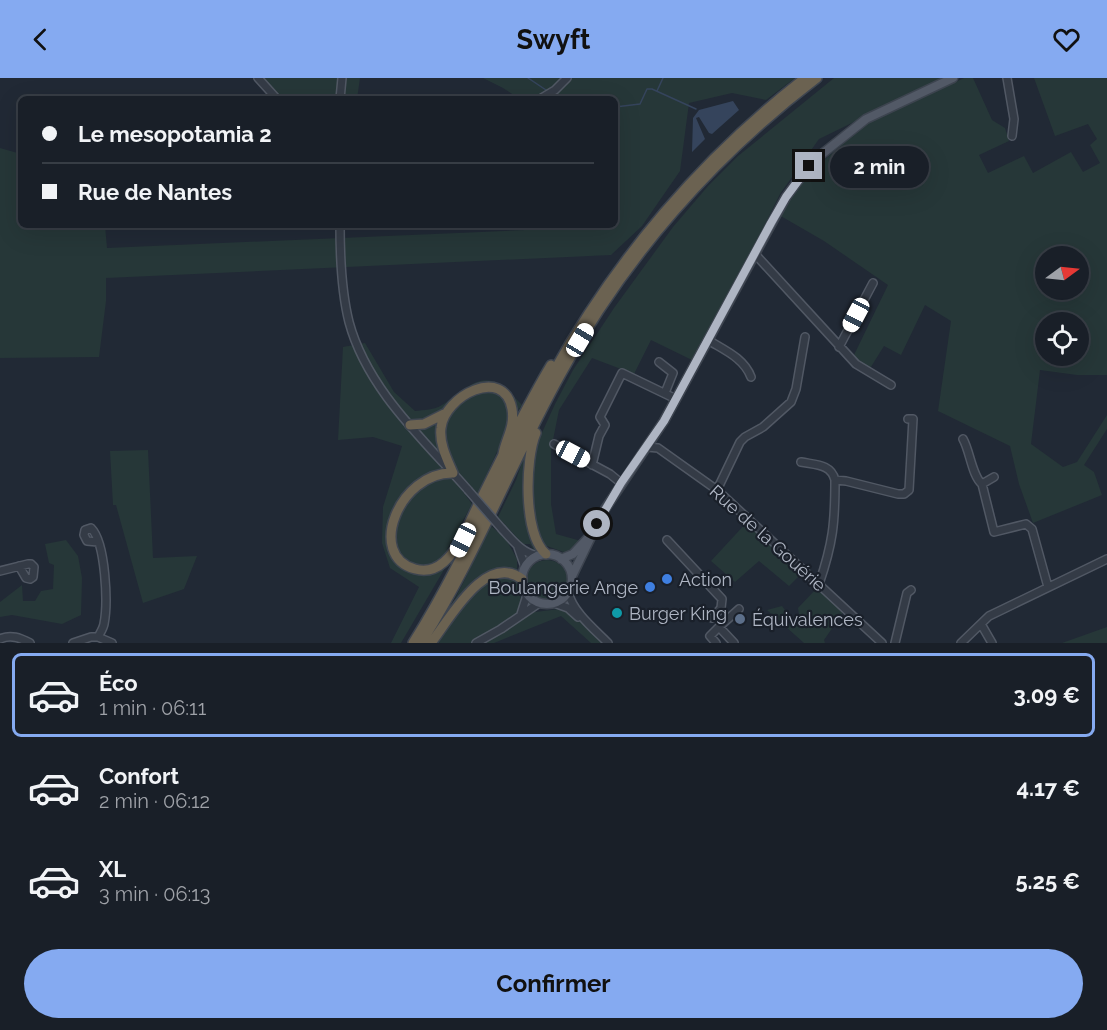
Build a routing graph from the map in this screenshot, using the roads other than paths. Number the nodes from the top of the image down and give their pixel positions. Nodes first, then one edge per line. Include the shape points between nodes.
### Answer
1 (258, 78) edge
2 (342, 78) edge
3 (567, 78) edge
4 (805, 78) edge
5 (816, 78) edge
6 (953, 78) edge
7 (1007, 78) edge
8 (274, 96) edge
9 (340, 96) edge
10 (545, 96) edge
11 (1012, 136) dead end
12 (340, 228) edge
13 (755, 254) junction
14 (873, 283) dead end
15 (574, 337) junction
16 (805, 337) dead end
17 (708, 340) junction
18 (839, 347) junction
19 (659, 362) dead end
20 (751, 376) dead end
21 (891, 385) dead end
22 (554, 387) junction
23 (665, 393) junction
24 (676, 399) junction
25 (444, 414) junction
26 (908, 419) dead end
27 (410, 425) junction
28 (963, 439) dead end
29 (554, 444) dead end
30 (647, 447) junction
31 (503, 454) junction
32 (801, 462) dead end
33 (592, 465) junction
34 (453, 473) junction
35 (994, 477) dead end
36 (835, 480) junction
37 (621, 483) junction
38 (982, 484) junction
39 (486, 489) junction
40 (717, 490) junction
41 (591, 534) junction
42 (667, 540) dead end
43 (98, 542) dead end
44 (516, 545) junction
45 (542, 555) junction
46 (561, 558) junction
47 (1107, 560) edge
48 (19, 566) dead end
49 (525, 567) junction
50 (0, 571) edge
51 (572, 576) junction
52 (522, 579) junction
53 (819, 584) junction
54 (1048, 587) junction
55 (911, 590) dead end
56 (568, 592) junction
57 (527, 594) junction
58 (539, 603) junction
59 (554, 603) junction
60 (739, 609) dead end
61 (430, 614) junction
62 (521, 614) junction
63 (712, 618) dead end
64 (981, 624) junction
65 (719, 627) junction
66 (98, 637) junction
67 (0, 639) edge
68 (30, 643) edge
69 (74, 643) edge
70 (112, 643) edge
71 (413, 643) edge
72 (421, 643) edge
73 (431, 643) edge
74 (476, 643) edge
75 (605, 643) edge
76 (716, 643) edge
77 (734, 643) edge
78 (882, 643) edge
79 (895, 643) edge
80 (961, 643) edge
81 (992, 643) edge

1 - 8 street
2 - 9 street
3 - 10 street
4 - 15 highway via 742,131 682,192 629,255
5 - 22 highway via 736,147 689,194 598,312
6 - 13 main road via 866,119 822,154 786,197
7 - 11 street via 1014,118
12 - 27 street via 343,285 353,334 373,376
13 - 17 main road
13 - 18 street
14 - 18 street
15 - 31 highway via 566,341 550,366
15 - 61 highway
16 - 40 street via 791,402 740,442
17 - 20 street via 735,357
17 - 24 main road
18 - 21 street via 856,364
19 - 23 street via 673,373
22 - 45 highway via 534,438 528,475 528,499
22 - 72 highway via 458,579
23 - 24 street
23 - 33 street via 622,373 600,417 604,425
24 - 30 main road
25 - 27 highway
25 - 31 highway via 474,389 486,386 500,391 510,403 513,418
25 - 34 highway via 441,436
26 - 36 street via 913,419 909,490 898,494
27 - 34 street
28 - 38 street via 977,480
29 - 33 street
30 - 37 main road
30 - 40 street, Rue de la Gouérie via 658,447
31 - 39 highway
32 - 36 street via 829,468
33 - 37 street
34 - 39 highway via 436,474 420,483 396,513 394,549 411,568 431,570 445,561 457,546
34 - 44 street, bridge
35 - 38 street
36 - 53 street via 833,539
37 - 41 main road
38 - 54 street via 994,532 1030,525
39 - 61 highway
40 - 53 street, Rue de la Gouérie
41 - 46 main road via 573,554
41 - 51 main road
42 - 63 street via 722,599 721,608
43 - 66 street via 106,601 104,626
44 - 45 street via 525,552
44 - 49 street
45 - 46 main road
45 - 49 main road
46 - 51 main road
47 - 54 street
48 - 50 street
49 - 52 main road
51 - 56 main road
52 - 57 main road
52 - 73 highway via 506,573 483,579
53 - 78 street, Rue de la Gouérie
54 - 64 street via 989,616
55 - 79 street
56 - 59 main road
56 - 75 street via 578,612
57 - 58 main road
57 - 62 street
58 - 59 main road
58 - 62 street
59 - 75 street via 568,608
60 - 65 street
61 - 71 highway
62 - 74 street
64 - 80 street
64 - 81 street
65 - 76 street via 710,636
65 - 77 street
66 - 69 street
66 - 70 street
67 - 68 street via 14,637

